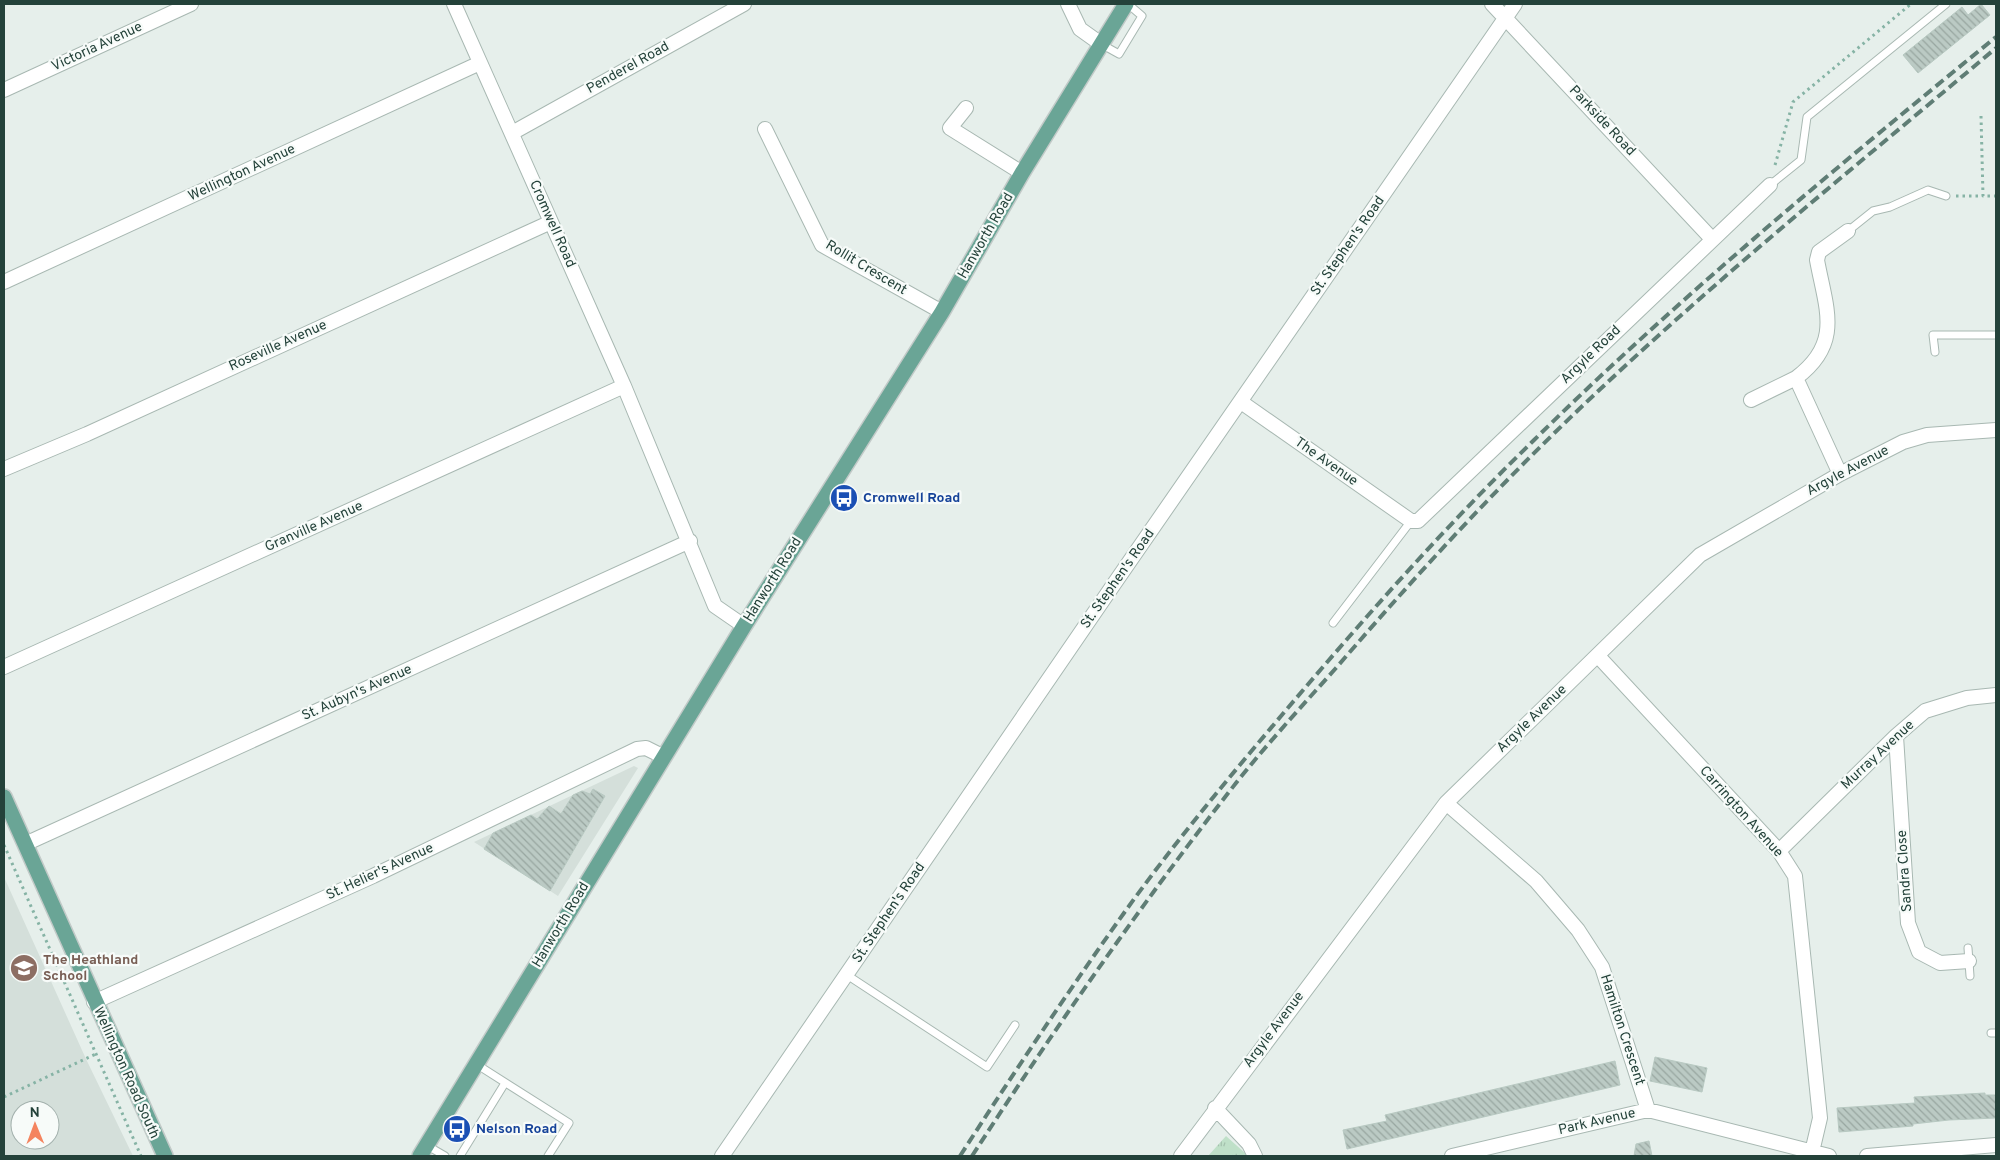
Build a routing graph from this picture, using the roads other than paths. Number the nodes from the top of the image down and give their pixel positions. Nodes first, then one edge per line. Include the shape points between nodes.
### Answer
1 (191, 4) edge
2 (454, 4) edge
3 (744, 4) edge
4 (1068, 4) edge
5 (1127, 4) edge
6 (1492, 4) edge
7 (1515, 4) edge
8 (1946, 4) edge
9 (1505, 18) junction
10 (1101, 44) junction
11 (480, 62) junction
12 (4, 90) edge
13 (966, 108) dead end
14 (765, 129) dead end
15 (512, 133) junction
16 (1022, 173) junction
17 (1770, 185) joint
18 (1946, 196) road end
19 (551, 222) junction
20 (1848, 231) joint
21 (1712, 239) junction
22 (4, 282) edge
23 (942, 312) junction
24 (1996, 335) edge
25 (1935, 352) dead end
26 (1796, 378) junction
27 (624, 386) junction
28 (1751, 400) dead end
29 (1241, 402) junction
30 (1996, 430) edge
31 (4, 469) edge
32 (1840, 474) junction
33 (1411, 522) junction
34 (690, 541) junction
35 (1333, 623) dead end
36 (744, 626) junction
37 (1598, 656) junction
38 (4, 668) edge
39 (1996, 695) edge
40 (1896, 736) junction
41 (664, 757) junction
42 (4, 797) edge
43 (1446, 802) junction
44 (25, 844) junction
45 (1779, 851) junction
46 (1968, 954) joint
47 (847, 975) junction
48 (1970, 976) dead end
49 (94, 1002) junction
50 (1015, 1025) dead end
51 (476, 1064) junction
52 (505, 1083) junction
53 (1215, 1108) junction
54 (1648, 1110) junction
55 (1996, 1145) edge
56 (423, 1151) edge
57 (1787, 1151) edge
58 (1812, 1152) junction
59 (165, 1156) edge
60 (445, 1156) edge
61 (460, 1156) edge
62 (548, 1156) edge
63 (722, 1156) edge
64 (1181, 1156) edge
65 (1255, 1156) edge
66 (1452, 1156) edge
67 (1829, 1156) edge
68 (1867, 1156) edge

1 - 12 street, Victoria Avenue
2 - 11 street, Cromwell Road
3 - 15 street, Penderel Road
4 - 10 street via 1080,29
5 - 10 main road, Hanworth Road
6 - 9 street, Parkside Road
7 - 9 street, St. Stephen's Road
8 - 17 lane via 1807,117 1801,160
9 - 21 street, Parkside Road
9 - 29 street, St. Stephen's Road
10 - 16 main road, Hanworth Road
11 - 15 street, Cromwell Road
11 - 22 street, Wellington Avenue
13 - 16 street via 950,128
14 - 23 street, Rollit Crescent via 822,245
15 - 19 street, Cromwell Road
16 - 23 main road, Hanworth Road
17 - 21 street, Argyle Road
18 - 20 lane via 1928,190 1873,211
19 - 27 street, Cromwell Road
19 - 31 street, Roseville Avenue
20 - 26 street via 1819,252 1817,260 1829,324 1827,341 1808,370
21 - 33 street, Argyle Road via 1418,521
23 - 36 main road, Hanworth Road
24 - 25 lane via 1933,335
26 - 28 street
26 - 32 street
27 - 34 street, Cromwell Road
27 - 38 street, Granville Avenue
29 - 33 street, The Avenue
29 - 47 street, St. Stephen's Road
30 - 32 street, Argyle Avenue via 1927,434 1903,442
32 - 37 street, Argyle Avenue via 1700,555
33 - 35 lane
34 - 36 street, Cromwell Road via 715,606
34 - 44 street, St. Aubyn's Avenue
36 - 41 main road, Hanworth Road
37 - 43 street, Argyle Avenue
37 - 45 street, Carrington Avenue
39 - 40 street, Murray Avenue via 1967,698 1925,711
40 - 45 street, Murray Avenue
40 - 46 street, Sandra Close via 1908,923 1919,952 1940,963
41 - 49 street, St. Helier's Avenue via 646,748 637,750 373,876
41 - 51 main road, Hanworth Road
42 - 44 main road, Wellington Road South
43 - 53 street, Argyle Avenue
43 - 54 street, Hamilton Crescent via 1536,881 1578,930 1602,967
44 - 49 main road, Wellington Road South
45 - 58 street, Carrington Avenue via 1795,876 1820,1118
46 - 48 lane
47 - 50 lane via 987,1067
47 - 63 street, St. Stephen's Road
49 - 59 main road, Wellington Road South
51 - 52 lane
51 - 56 main road, Hanworth Road
52 - 61 lane
52 - 62 lane via 569,1122
53 - 64 street, Argyle Avenue
53 - 65 street via 1249,1144
54 - 57 street, Park Avenue
54 - 66 street, Park Avenue
55 - 68 street
56 - 60 lane
57 - 58 street, Park Avenue
58 - 67 street, Park Avenue

